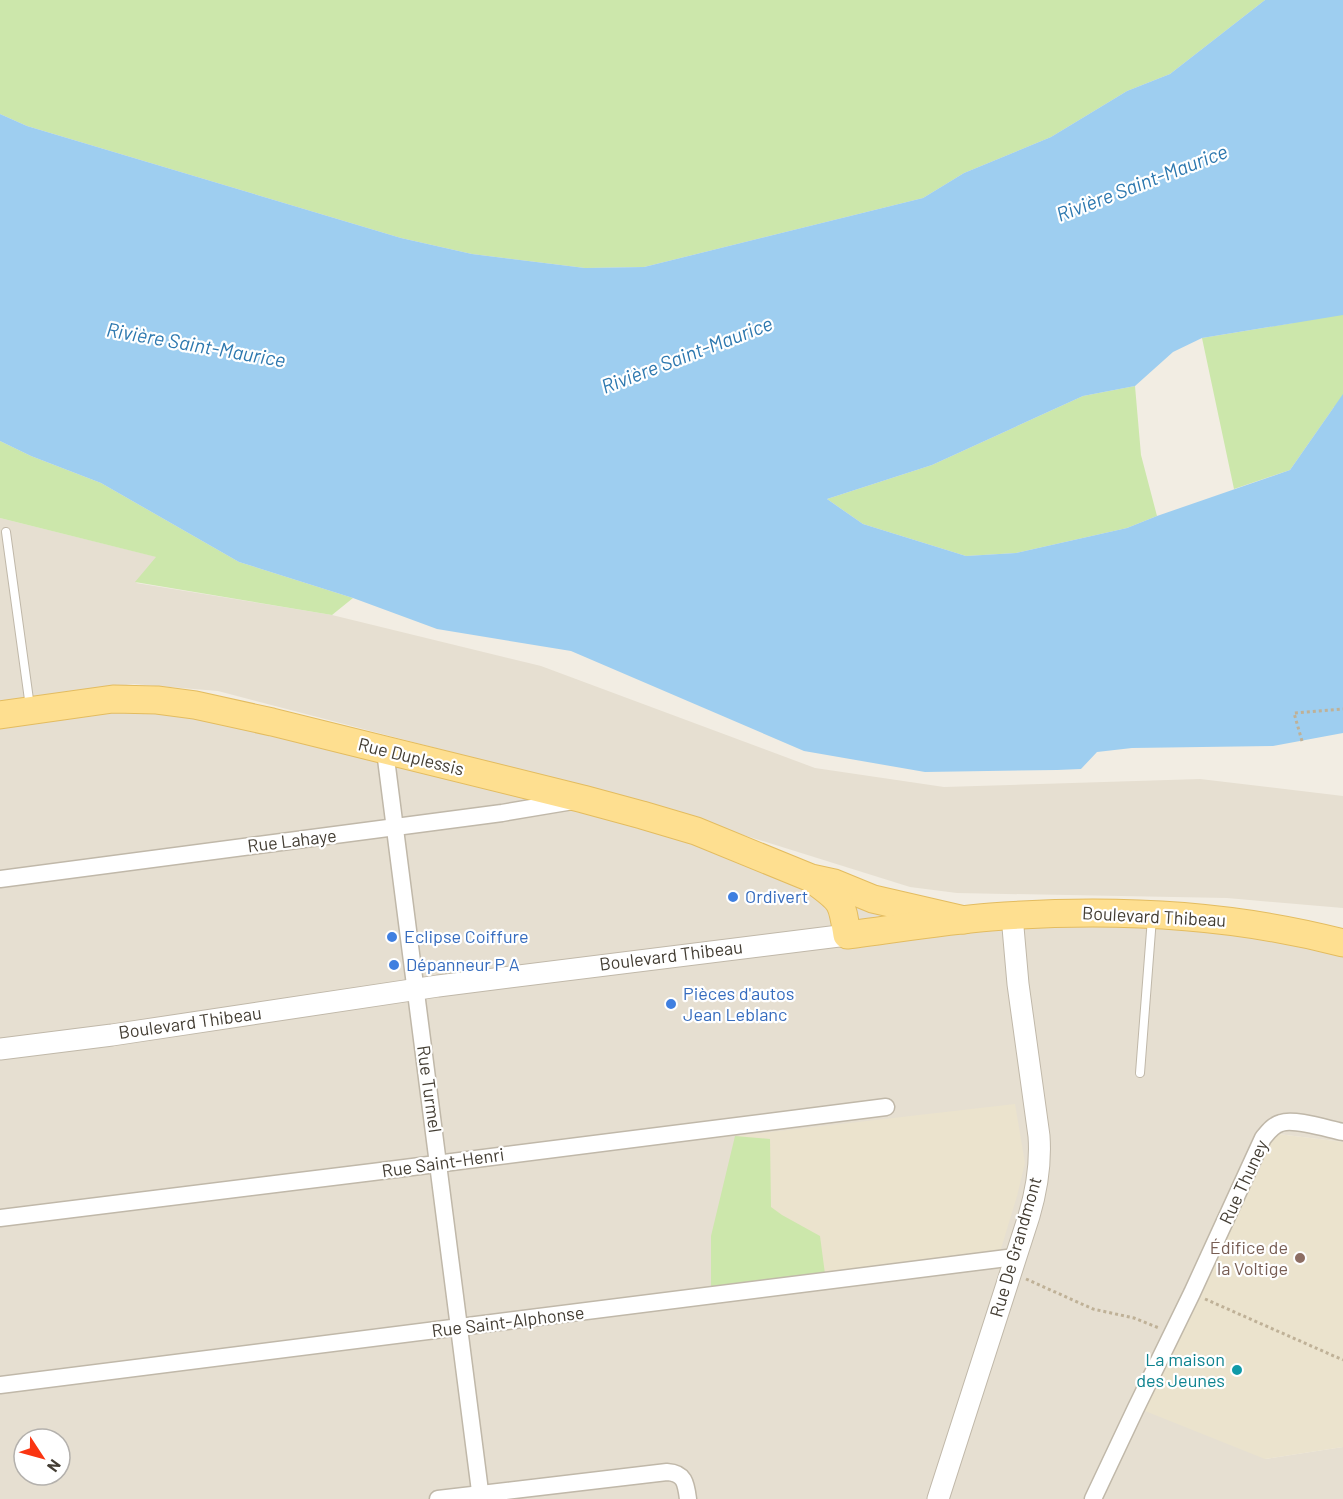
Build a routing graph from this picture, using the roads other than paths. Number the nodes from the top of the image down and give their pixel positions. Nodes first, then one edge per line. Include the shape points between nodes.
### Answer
1 (6, 532) dead end
2 (30, 711) junction
3 (0, 715) edge
4 (385, 751) junction
5 (582, 799) junction
6 (395, 828) junction
7 (811, 878) junction
8 (0, 879) edge
9 (1152, 914) junction
10 (1012, 916) junction
11 (964, 920) junction
12 (846, 935) junction
13 (1343, 943) edge
14 (416, 989) junction
15 (0, 1049) edge
16 (1140, 1073) dead end
17 (886, 1107) dead end
18 (1343, 1132) edge
19 (439, 1163) junction
20 (0, 1218) edge
21 (1013, 1265) junction
22 (459, 1328) junction
23 (0, 1385) edge
24 (481, 1496) edge
25 (438, 1499) edge
26 (688, 1499) edge
27 (938, 1499) edge
28 (1093, 1499) edge

1 - 2 lane
2 - 3 main road, Rue Duplessis
2 - 4 main road, Rue Duplessis via 100,700 157,700 240,715
4 - 5 main road, Rue Duplessis
4 - 6 street, Rue Turmel
5 - 6 street, Rue Lahaye
5 - 7 main road, Rue Duplessis via 696,831
6 - 8 street, Rue Lahaye
6 - 14 street, Rue Turmel
7 - 11 main road, Rue Duplessis via 883,902
7 - 12 main road, Rue Duplessis via 839,902
9 - 10 main road, Boulevard Thibeau via 1076,912
9 - 13 main road, Boulevard Thibeau via 1262,926
9 - 16 lane
10 - 11 main road, Boulevard Thibeau
10 - 21 street, Rue De Grandmont via 1040,1150 1036,1190
11 - 12 main road, Boulevard Thibeau
12 - 14 street, Boulevard Thibeau
14 - 15 street, Boulevard Thibeau
14 - 19 street, Rue Turmel
17 - 19 street, Rue Saint-Henri
18 - 28 street, Rue Thuney via 1290,1121 1280,1123 1266,1134
19 - 20 street, Rue Saint-Henri
19 - 22 street, Rue Turmel
21 - 22 street, Rue Saint-Alphonse
21 - 27 street, Rue De Grandmont
22 - 23 street, Rue Saint-Alphonse
22 - 24 street, Rue Turmel
24 - 25 street
24 - 26 street via 667,1472 681,1476

